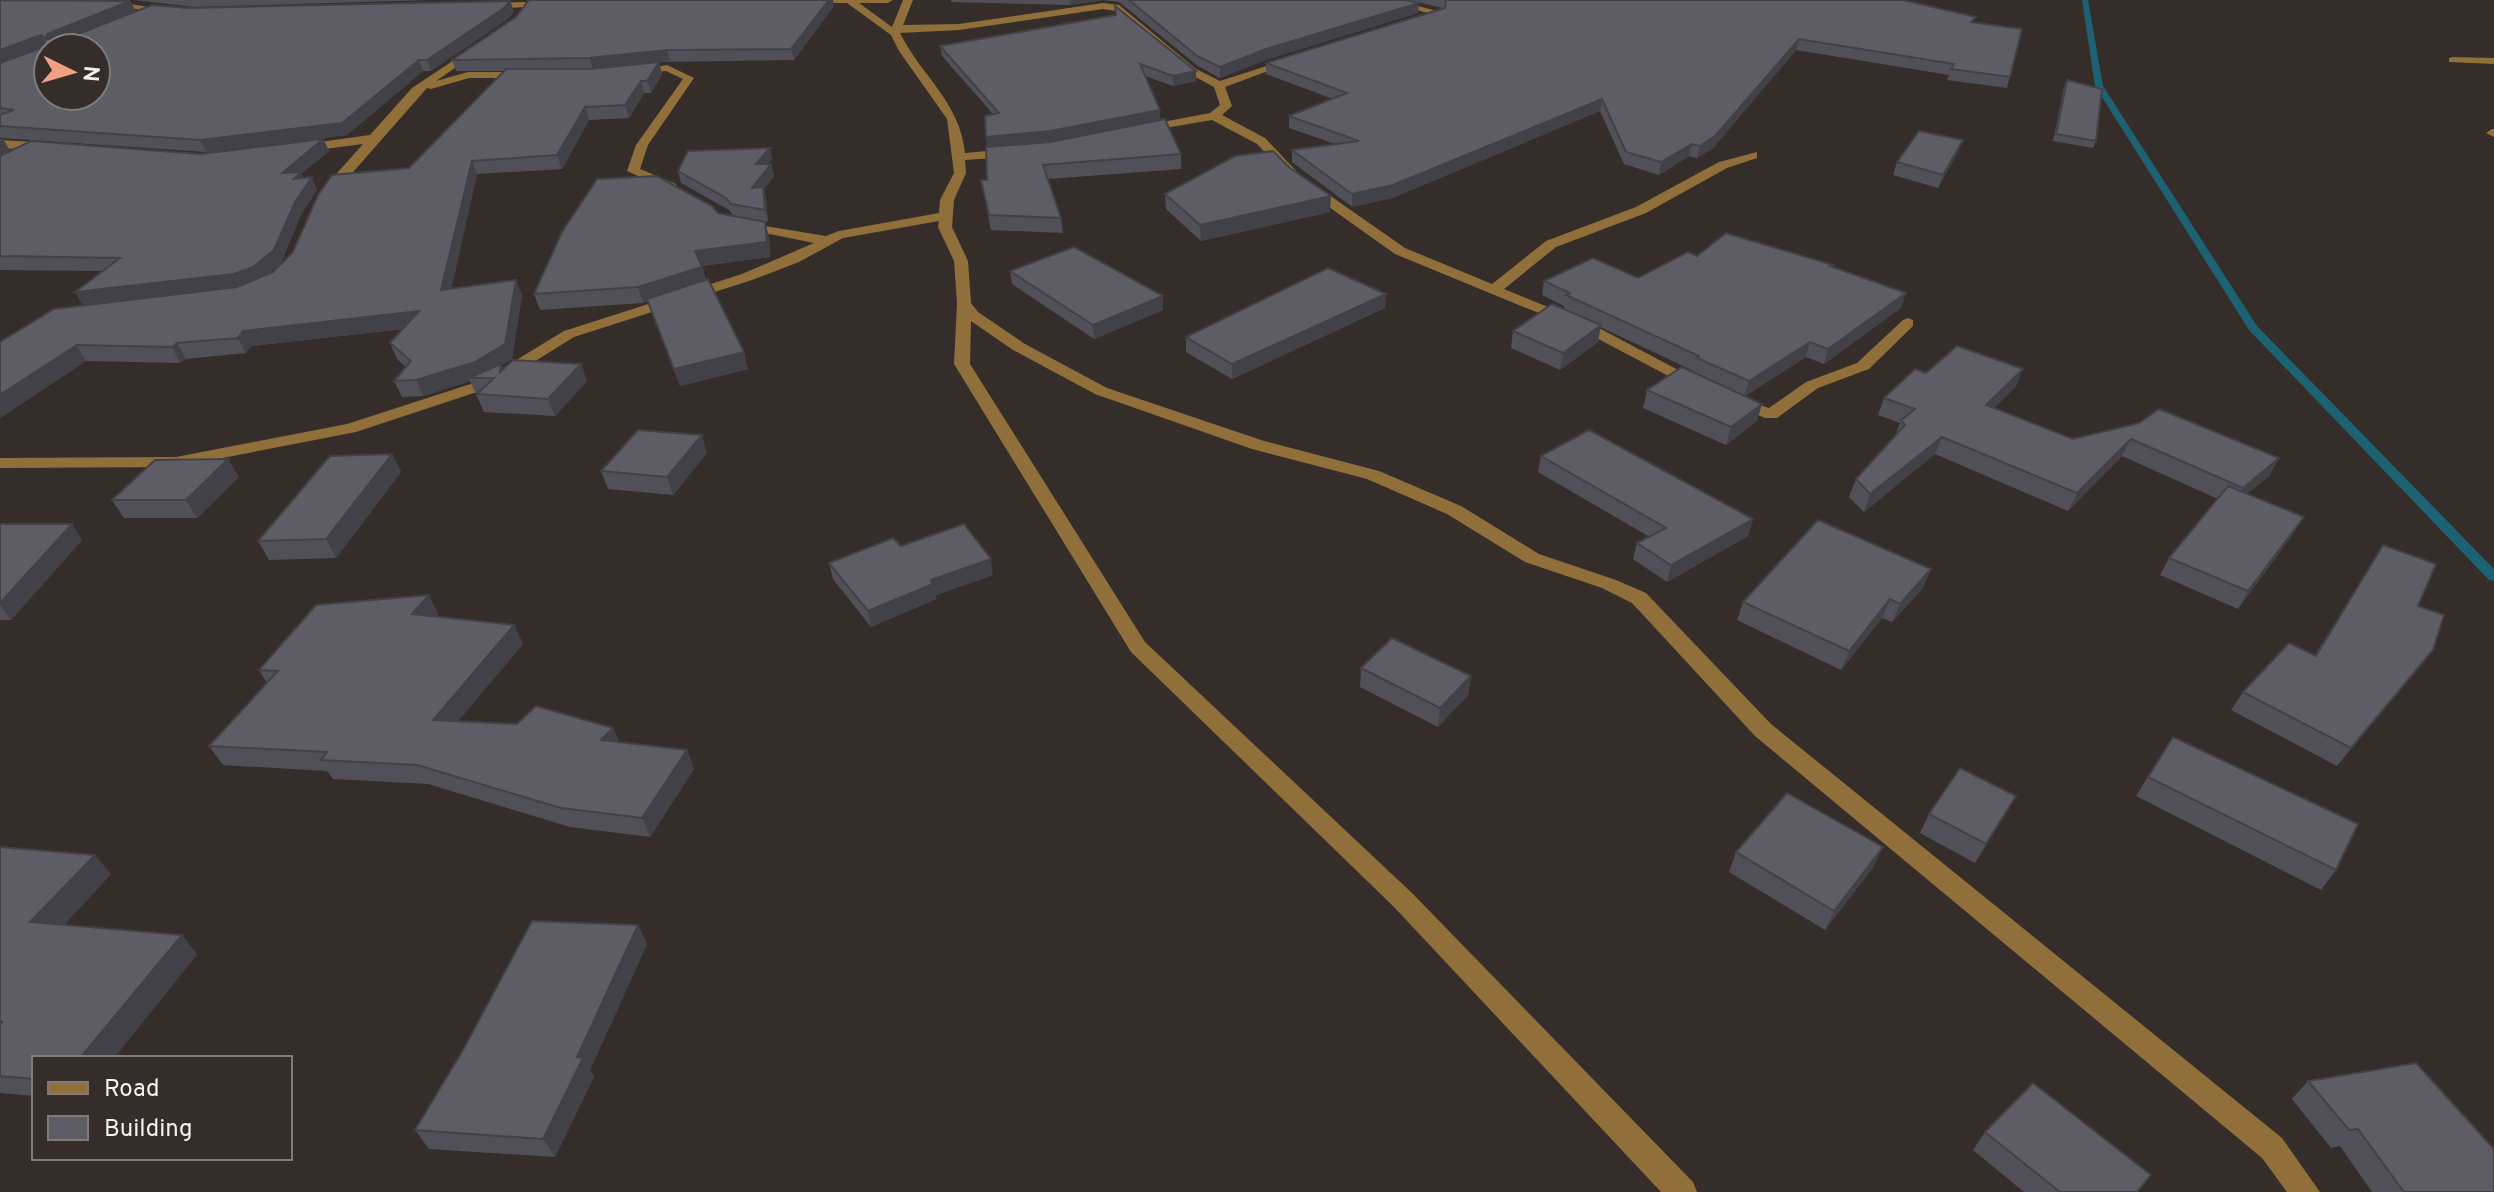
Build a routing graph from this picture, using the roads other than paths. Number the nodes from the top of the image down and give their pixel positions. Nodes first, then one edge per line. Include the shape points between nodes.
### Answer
1 (82, 0) edge
2 (786, 0) edge
3 (888, 0) edge
4 (908, 0) edge
5 (1382, 0) edge
6 (528, 2) edge
7 (851, 2) junction
8 (1099, 3) edge
9 (480, 6) edge
10 (156, 10) junction
11 (182, 12) edge
12 (128, 21) edge
13 (1412, 21) edge
14 (514, 23) edge
15 (896, 30) junction
16 (489, 40) edge
17 (1299, 56) edge
18 (2453, 60) dead end
19 (2494, 61) edge
20 (622, 72) edge
21 (546, 75) edge
22 (1219, 85) junction
23 (416, 90) junction
24 (1214, 116) junction
25 (1126, 133) edge
26 (370, 139) junction
27 (0, 144) edge
28 (39, 145) junction
29 (67, 148) edge
30 (281, 151) edge
31 (1020, 152) edge
32 (1753, 155) dead end
33 (959, 157) junction
34 (13, 159) edge
35 (686, 197) edge
36 (316, 206) edge
37 (946, 216) junction
38 (727, 222) edge
39 (828, 241) junction
40 (1493, 290) junction
41 (964, 303) junction
42 (1908, 323) dead end
43 (0, 463) edge
44 (1682, 1192) edge
45 (2305, 1192) edge

1 - 10 street
2 - 7 street
3 - 7 street
4 - 15 street
5 - 13 street via 1440,13
6 - 9 street
6 - 14 street
7 - 15 street
8 - 15 street via 959,27
8 - 22 street via 1119,8 1192,71
10 - 11 street
10 - 12 street
15 - 33 street via 904,51 953,119
16 - 23 street
17 - 22 street
18 - 19 street
20 - 35 street via 667,68 689,78 642,145 633,171
21 - 23 street via 468,75
22 - 24 street via 1226,106
23 - 26 street
24 - 25 street
24 - 40 street via 1261,141 1295,177 1400,251
26 - 30 street
26 - 36 street
27 - 28 street
28 - 29 street
28 - 34 street
31 - 33 street
32 - 40 street via 1723,165 1641,210 1551,244
33 - 37 street via 960,173 947,200
37 - 39 street via 852,231
37 - 41 street via 945,227 961,261
38 - 39 street
39 - 43 street via 747,277 569,334 489,383 350,428 176,462
40 - 42 street via 1592,330 1712,393 1771,414 1812,385 1863,366
41 - 44 street via 962,364 1138,647 1403,900
41 - 45 street via 1019,347 1101,391 1258,445 1373,475 1454,510 1532,558 1639,598 1763,730 2272,1148

